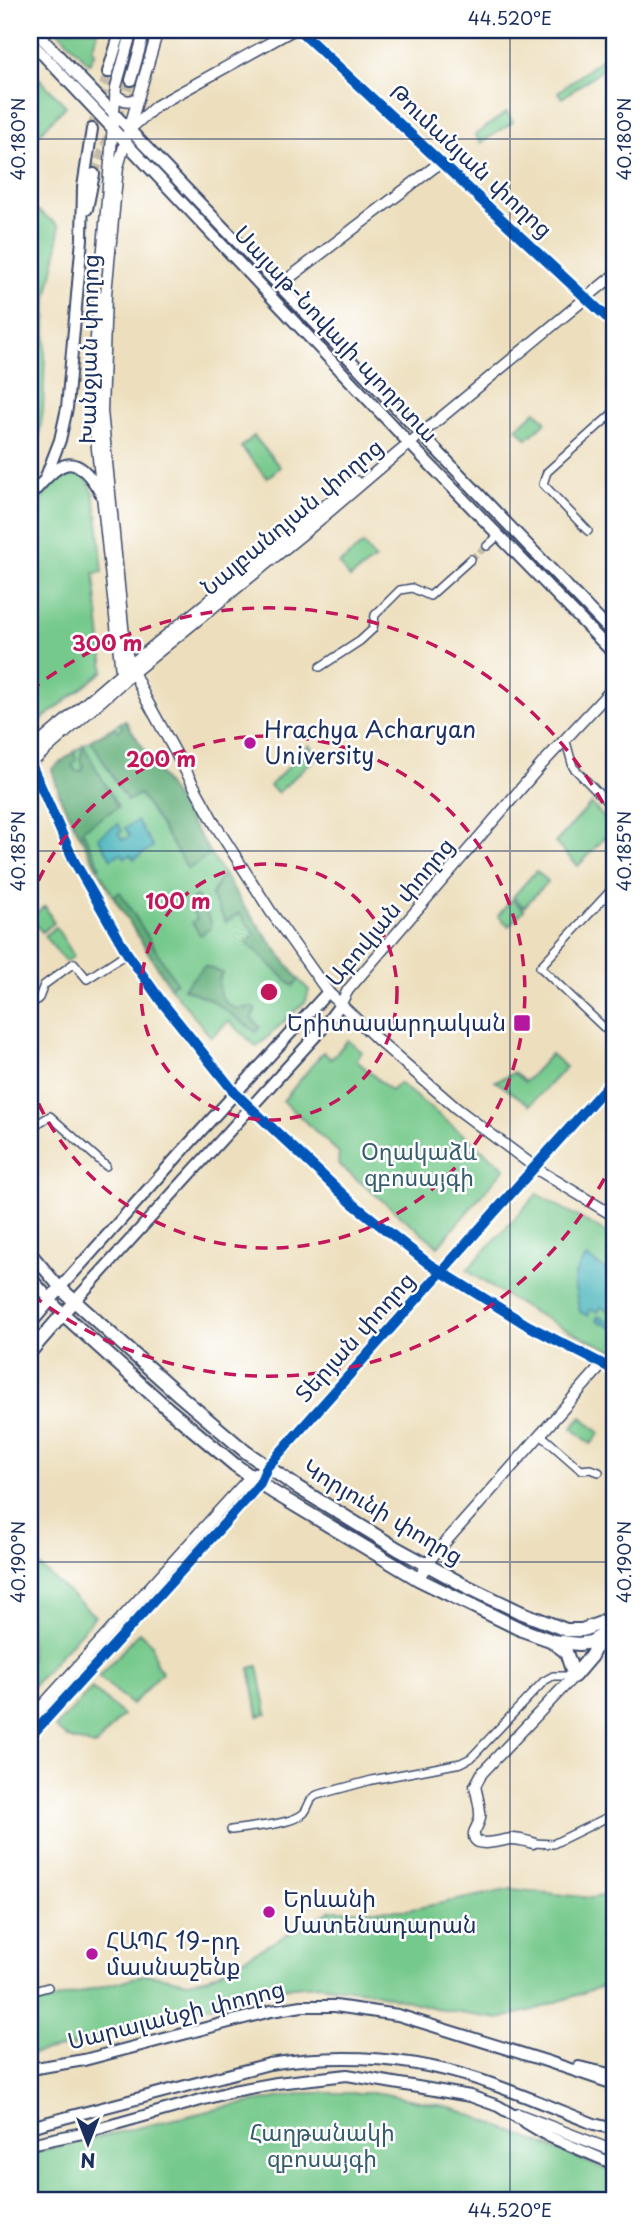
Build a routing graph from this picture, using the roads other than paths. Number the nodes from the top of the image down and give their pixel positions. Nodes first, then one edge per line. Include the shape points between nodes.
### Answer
1 (34, 30) edge
2 (121, 30) edge
3 (132, 30) edge
4 (145, 30) edge
5 (158, 30) edge
6 (293, 30) edge
7 (299, 30) edge
8 (30, 41) edge
9 (108, 72) tunnel mouth
10 (131, 80) tunnel mouth
11 (115, 93) junction
12 (138, 98) junction
13 (113, 113) junction
14 (93, 129) tunnel mouth
15 (112, 129) junction
16 (129, 131) junction
17 (124, 142) junction
18 (442, 163) junction
19 (94, 174) tunnel mouth
20 (82, 239) junction
21 (614, 267) edge
22 (614, 275) edge
23 (280, 285) junction
24 (584, 296) junction
25 (614, 324) edge
26 (614, 412) edge
27 (420, 432) junction
28 (408, 442) junction
29 (45, 479) junction
30 (101, 495) junction
31 (30, 496) edge
32 (588, 531) dead end
33 (499, 535) junction
34 (487, 546) tunnel mouth
35 (471, 559) tunnel mouth
36 (614, 635) edge
37 (614, 654) edge
38 (320, 667) dead end
39 (132, 668) junction
40 (121, 672) junction
41 (614, 687) edge
42 (565, 738) junction
43 (30, 751) edge
44 (30, 763) edge
45 (614, 809) edge
46 (614, 887) edge
47 (127, 953) junction
48 (328, 992) junction
49 (340, 1005) junction
50 (30, 1006) edge
51 (614, 1037) edge
52 (614, 1078) edge
53 (235, 1093) junction
54 (251, 1108) junction
55 (30, 1135) edge
56 (106, 1166) dead end
57 (534, 1167) junction
58 (614, 1216) edge
59 (30, 1252) edge
60 (442, 1273) junction
61 (30, 1277) edge
62 (60, 1288) junction
63 (50, 1300) junction
64 (75, 1301) junction
65 (63, 1314) junction
66 (30, 1323) edge
67 (30, 1352) edge
68 (602, 1364) junction
69 (614, 1370) edge
70 (541, 1435) junction
71 (267, 1466) junction
72 (599, 1472) dead end
73 (256, 1479) junction
74 (427, 1566) junction
75 (418, 1580) junction
76 (464, 1585) junction
77 (457, 1599) junction
78 (614, 1613) edge
79 (614, 1628) edge
80 (600, 1638) junction
81 (553, 1642) junction
82 (574, 1676) junction
83 (30, 1719) edge
84 (30, 1737) edge
85 (614, 1814) edge
86 (231, 1830) dead end
87 (533, 1843) joint
88 (48, 1987) dead end
89 (30, 1992) edge
90 (349, 2057) junction
91 (552, 2063) junction
92 (30, 2070) edge
93 (347, 2075) junction
94 (614, 2075) edge
95 (614, 2084) edge
96 (498, 2106) junction
97 (30, 2127) edge
98 (614, 2131) edge
99 (30, 2144) edge
100 (614, 2151) edge
101 (614, 2164) edge

1 - 13 main road, Սայաթ-Նովայի պողոտա
2 - 9 main road
3 - 11 main road, Խանջյան փողոց
4 - 10 main road
5 - 12 main road, Խանջյան փողոց
6 - 16 main road via 156,106
7 - 18 main road, Թումանյան փողոց
8 - 15 main road, Սայաթ-Նովայի պողոտա
11 - 12 main road via 124,100
11 - 13 main road, Խանջյան փողոց
12 - 16 main road, Խանջյան փողոց
13 - 15 main road, Խանջյան փողոց
13 - 16 main road, Սայաթ-Նովայի պողոտա
14 - 20 main road via 83,187
15 - 17 main road, Սայաթ-Նովայի պողոտա
15 - 30 main road, Խանջյան փողոց via 94,365
16 - 17 main road, Խանջյան փողոց
16 - 23 main road, Սայաթ-Նովայի պողոտա
17 - 28 main road, Սայաթ-Նովայի պողոտա
17 - 39 main road, Խանջյան փողոց via 108,260 102,411 124,634
18 - 23 main road
18 - 24 main road, Թումանյան փողոց
19 - 20 main road
20 - 29 main road via 65,415
21 - 24 main road, Նալբանդյան փողոց
22 - 24 main road, Նալբանդյան փողոց
23 - 27 main road, Սայաթ-Նովայի պողոտա
24 - 25 main road, Թումանյան փողոց
24 - 27 main road, Նալբանդյան փողոց
26 - 32 street via 544,478 543,484
27 - 28 main road, Նալբանդյան փողոց
27 - 36 main road, Սայաթ-Նովայի պողոտա
28 - 33 main road, Սայաթ-Նովայի պողոտա
28 - 39 main road, Նալբանդյան փողոց
29 - 30 main road via 61,466 79,467
29 - 31 main road
30 - 40 main road, Խանջյան փողոց
33 - 34 street
33 - 37 main road, Սայաթ-Նովայի պողոտա
35 - 38 street via 430,596 412,588 400,590 375,615 373,629
39 - 40 main road, Նալբանդյան փողոց
39 - 44 main road, Նալբանդյան փողոց
39 - 48 main road, Խանջյան փողոց via 216,826
40 - 43 main road, Նալբանդյան փողոց
41 - 42 main road, Աբովյան փողոց
42 - 45 street via 573,767
42 - 49 main road, Աբովյան փողոց via 348,990
44 - 47 main road via 75,861
46 - 51 street via 540,967
47 - 50 street via 87,979 74,963 44,985
47 - 53 main road
48 - 49 main road, Խանջյան փողոց
48 - 53 main road, Աբովյան փողոց
49 - 54 main road, Աբովյան փողոց
49 - 57 main road, Խանջյան փողոց via 456,1108
52 - 57 main road, Տերյան փողոց
53 - 54 main road
53 - 62 main road, Աբովյան փողոց
54 - 60 main road via 352,1203
54 - 64 main road, Աբովյան փողոց
55 - 56 street via 50,1116
57 - 58 main road, Խանջյան փողոց
57 - 60 main road, Տերյան փողոց
59 - 62 main road, Կորյունի փողոց
60 - 68 main road
60 - 71 main road, Տերյան փողոց
61 - 63 main road, Կորյունի փողոց
62 - 63 highway, Աբովյան փողոց
62 - 64 highway, Կորյունի փողոց
63 - 65 main road, Կորյունի փողոց
63 - 66 highway, Աբովյան փողոց
64 - 65 main road, Աբովյան փողոց
64 - 71 highway, Կորյունի փողոց via 179,1395
65 - 67 highway, Աբովյան փողոց
65 - 73 highway, Կորյունի փողոց via 167,1408
68 - 69 main road
68 - 70 main road
70 - 72 street via 581,1470
70 - 74 main road
71 - 73 main road, Տերյան փողոց
71 - 74 highway, Կորյունի փողոց
73 - 75 highway, Կորյունի փողոց
73 - 83 main road, Տերյան փողոց
73 - 84 main road, Տերյան փողոց
74 - 75 main road
74 - 76 highway, Կորյունի փողոց
75 - 77 highway, Կորյունի փողոց
76 - 77 highway via 457,1590
76 - 78 highway, Կորյունի փողոց via 566,1630 582,1630
77 - 81 highway, Կորյունի փողոց
79 - 80 highway
80 - 81 highway, Կորյունի փողոց via 579,1644
80 - 82 highway
81 - 82 highway via 565,1652
82 - 86 street via 544,1681 461,1763 317,1795 292,1820
82 - 87 main road via 481,1773 475,1786 480,1812 477,1841
85 - 87 street via 553,1844
88 - 89 street
90 - 93 main road via 343,2069
90 - 97 main road via 269,2064
90 - 98 main road via 431,2068 477,2080
91 - 92 main road, Սարալանջի փողոց via 398,2015 303,2006
91 - 94 main road
91 - 95 main road, Սարալանջի փողոց
93 - 96 main road via 470,2096
93 - 99 main road via 233,2091
96 - 100 main road
96 - 101 main road via 550,2137

